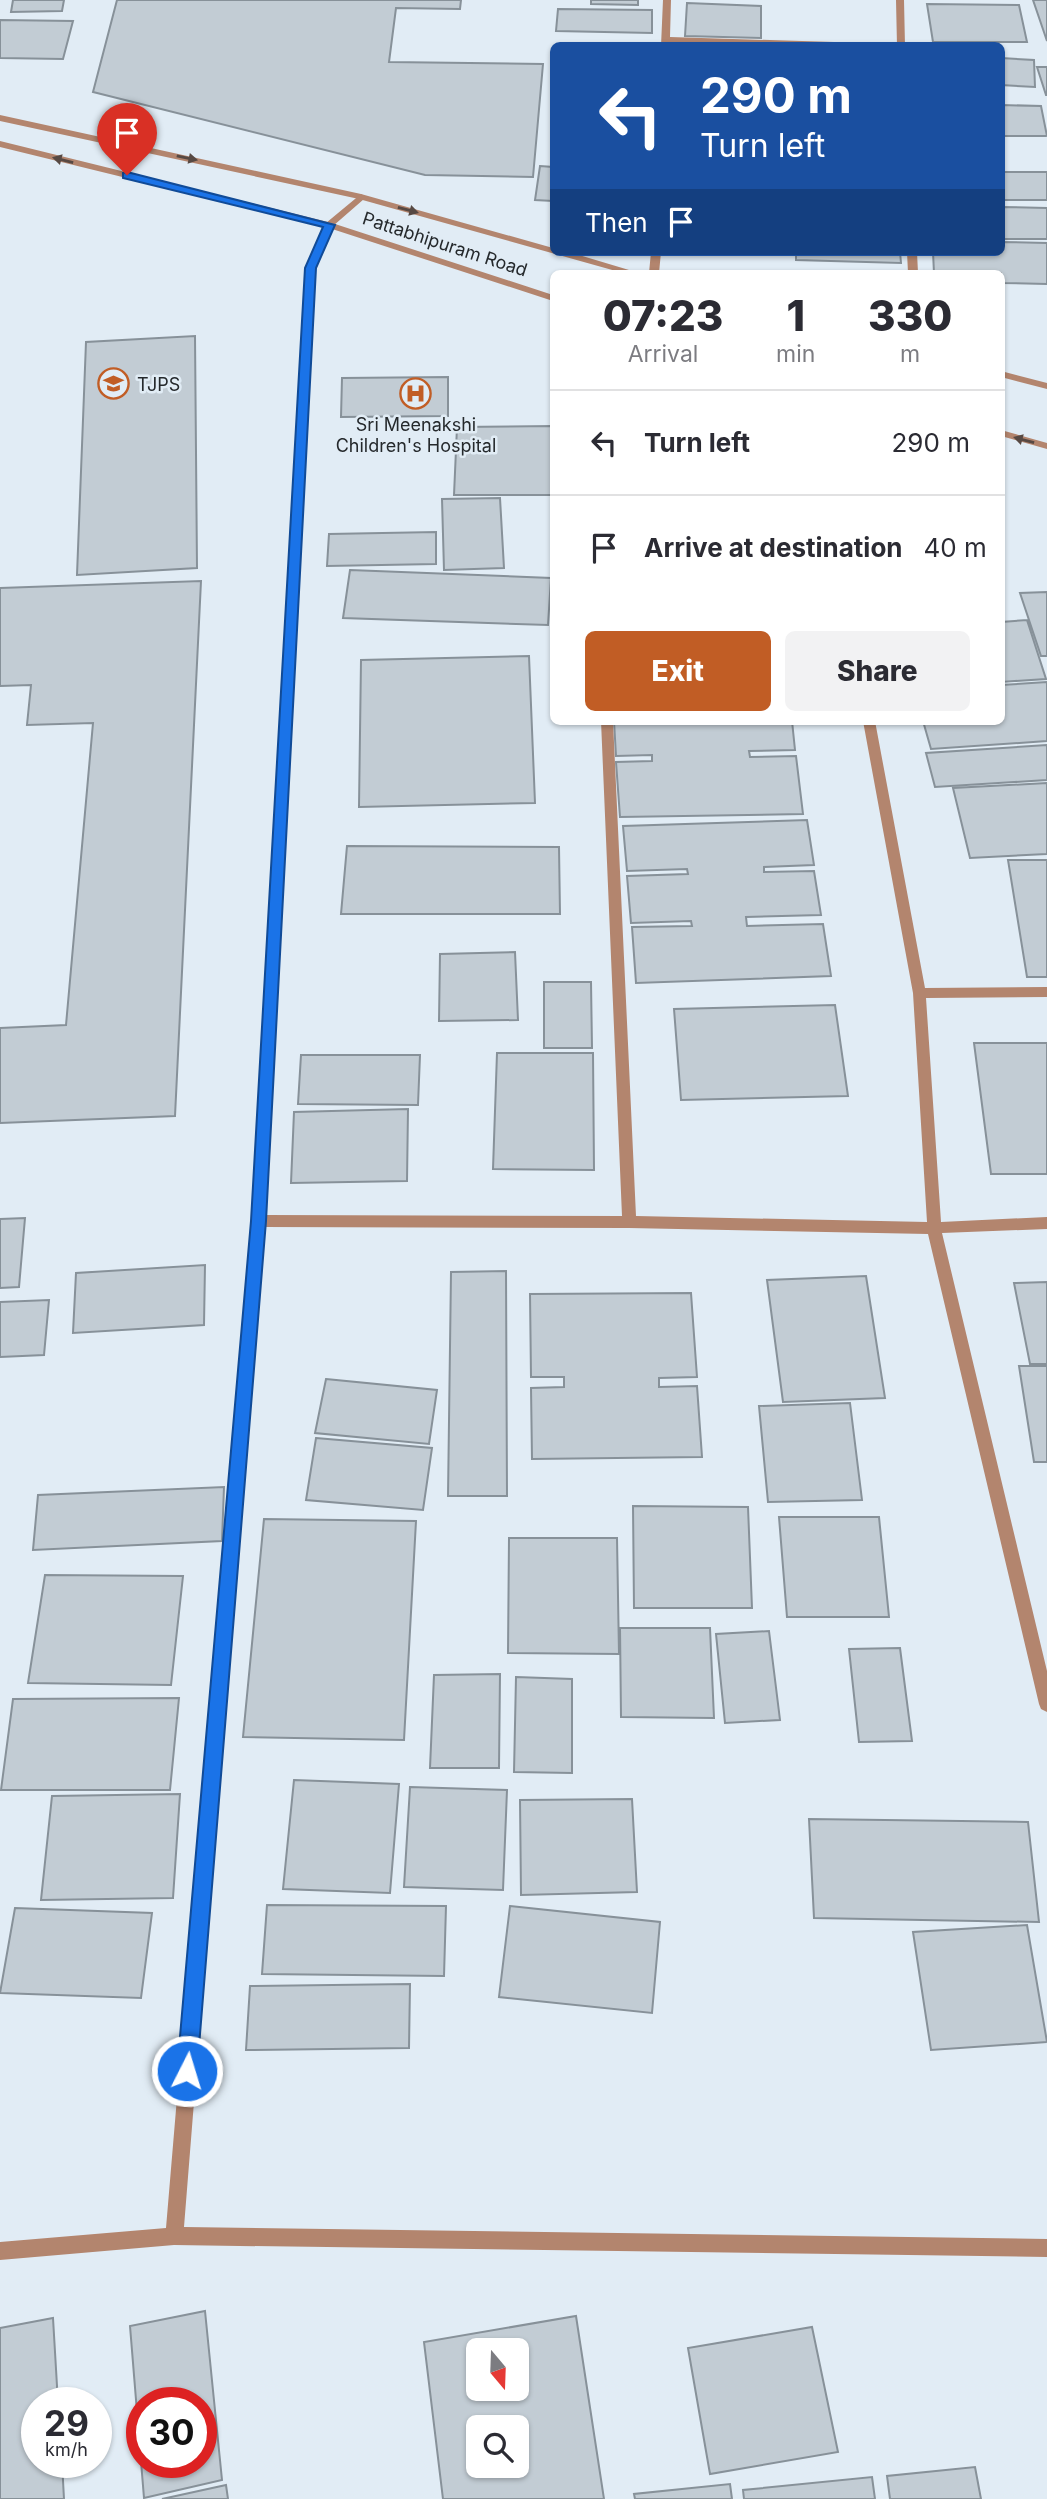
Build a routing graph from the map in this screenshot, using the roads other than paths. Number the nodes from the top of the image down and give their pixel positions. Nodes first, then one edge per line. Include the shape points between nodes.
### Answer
1 (667, 0) edge
2 (900, 0) edge
3 (665, 42) edge
4 (901, 42) edge
5 (0, 118) edge
6 (0, 144) edge
7 (361, 197) junction
8 (329, 225) junction
9 (550, 249) edge
10 (572, 256) edge
11 (623, 270) edge
12 (550, 297) edge
13 (1005, 375) edge
14 (1047, 386) edge
15 (1005, 434) edge
16 (1047, 446) edge
17 (607, 725) edge
18 (870, 725) edge
19 (919, 992) junction
20 (1047, 992) edge
21 (258, 1221) junction
22 (629, 1222) junction
23 (1047, 1223) edge
24 (933, 1228) junction
25 (1047, 1704) edge
26 (174, 2236) junction
27 (1047, 2248) edge
28 (0, 2251) edge

1 - 3 street
2 - 4 street
5 -> 7 street, Pattabhipuram Road
8 -> 6 street, Pattabhipuram Road
7 - 8 street
7 -> 9 street, Pattabhipuram Road
8 - 12 street, Pattabhipuram Road
8 - 21 street via 310,268
10 - 11 street, Pattabhipuram Road
13 - 14 street
16 -> 15 street
17 - 22 street
18 - 19 street
19 - 20 street
19 - 24 street
21 - 22 street
21 - 26 street
22 - 24 street
23 - 24 street
24 - 25 street
26 - 27 street
26 - 28 street

